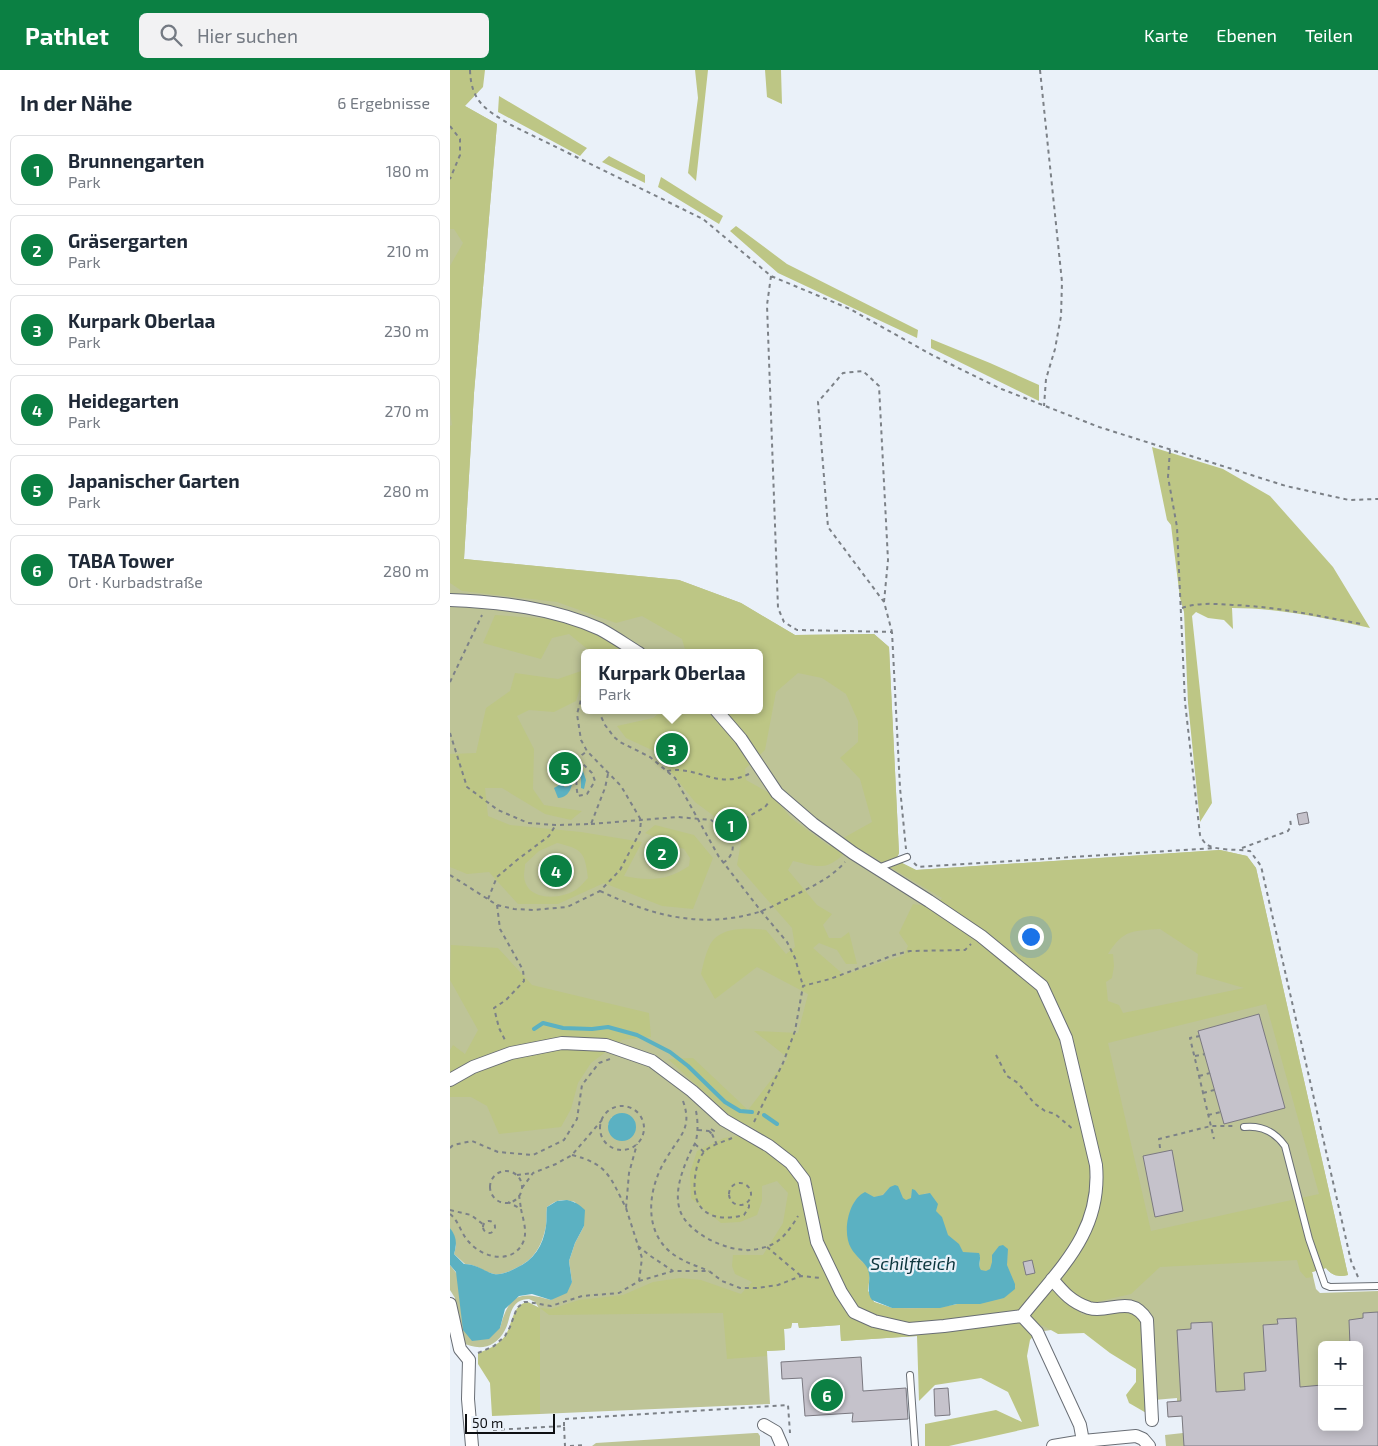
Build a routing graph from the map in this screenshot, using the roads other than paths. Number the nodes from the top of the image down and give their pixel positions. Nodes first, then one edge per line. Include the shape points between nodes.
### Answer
1 (450, 600) edge
2 (632, 649) edge
3 (719, 714) edge
4 (907, 857) road end
5 (876, 868) junction
6 (450, 1080) edge
7 (1244, 1127) road end
8 (1052, 1278) junction
9 (1378, 1286) edge
10 (450, 1304) edge
11 (1022, 1316) junction
12 (910, 1375) dead end
13 (1152, 1420) dead end
14 (764, 1426) dead end
15 (1083, 1441) junction
16 (786, 1442) edge
17 (472, 1446) edge
18 (915, 1446) edge
19 (1053, 1446) edge
20 (1149, 1446) edge

1 - 2 street via 490,602 546,611 599,629
3 - 5 street via 741,739 777,793 813,824
4 - 5 lane
5 - 8 street via 981,936 1042,986 1066,1038 1098,1179 1092,1216 1073,1255
6 - 11 street via 473,1067 511,1053 562,1043 606,1045 652,1061 687,1095 791,1163 804,1180 817,1242 854,1312 874,1321 909,1329
7 - 9 lane via 1269,1130 1286,1146 1309,1239 1325,1285
8 - 11 street
8 - 13 street via 1068,1298 1090,1308 1134,1307 1142,1312 1147,1320
10 - 17 street via 460,1349 474,1357 468,1399
11 - 15 street via 1037,1332 1080,1424
12 - 18 lane
14 - 16 street
15 - 19 street
15 - 20 street via 1136,1436

